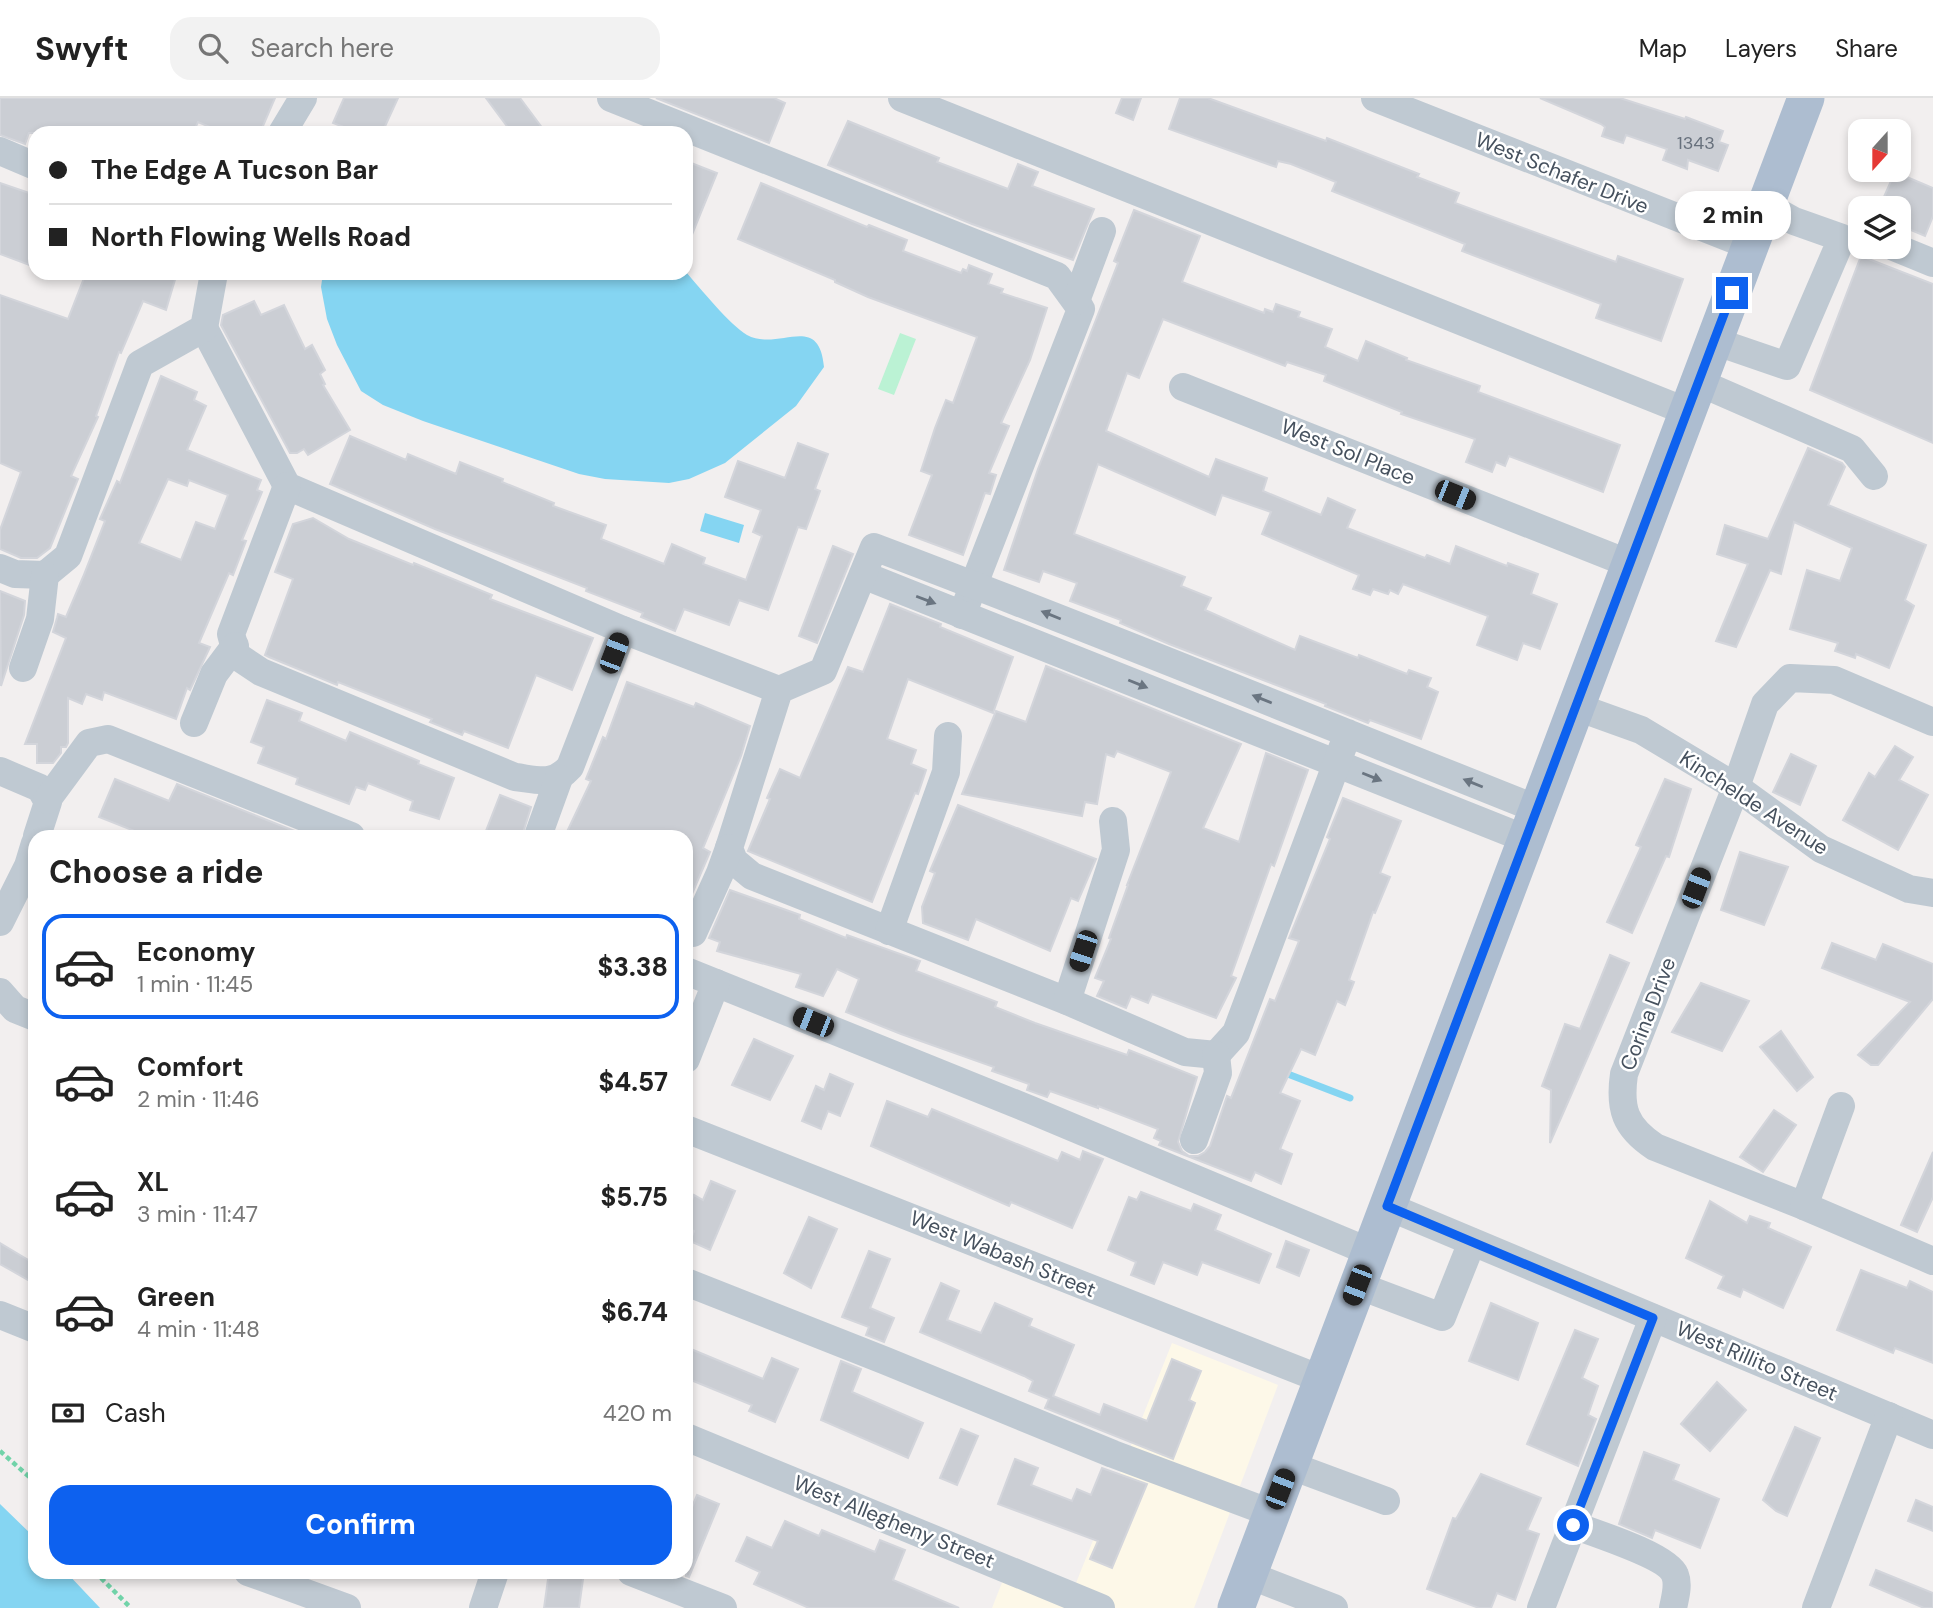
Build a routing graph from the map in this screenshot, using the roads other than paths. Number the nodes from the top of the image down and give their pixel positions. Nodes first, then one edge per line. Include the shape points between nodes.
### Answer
1 (303, 98) edge
2 (611, 98) edge
3 (902, 98) edge
4 (1375, 98) edge
5 (1806, 98) edge
6 (286, 126) edge
7 (681, 126) edge
8 (693, 131) edge
9 (0, 151) edge
10 (28, 163) edge
11 (1765, 205) junction
12 (1102, 231) dead end
13 (1848, 235) edge
14 (1848, 242) edge
15 (1750, 246) junction
16 (1911, 254) edge
17 (1933, 263) edge
18 (213, 280) edge
19 (1076, 301) junction
20 (204, 328) junction
21 (1714, 341) junction
22 (1183, 387) dead end
23 (1693, 397) junction
24 (1874, 476) dead end
25 (288, 486) junction
26 (1630, 564) junction
27 (0, 568) edge
28 (46, 575) junction
29 (863, 575) junction
30 (974, 584) junction
31 (962, 615) junction
32 (623, 630) junction
33 (1097, 634) junction
34 (235, 646) junction
35 (1085, 663) junction
36 (23, 668) dead end
37 (1220, 682) junction
38 (779, 690) junction
39 (1577, 707) junction
40 (1207, 711) junction
41 (1933, 722) edge
42 (194, 723) dead end
43 (1348, 733) junction
44 (948, 736) dead end
45 (1336, 762) junction
46 (0, 771) edge
47 (559, 778) junction
48 (1735, 787) junction
49 (47, 800) junction
50 (1113, 821) dead end
51 (1532, 824) junction
52 (39, 830) edge
53 (336, 830) edge
54 (540, 830) edge
55 (729, 848) junction
56 (28, 869) edge
57 (1933, 893) edge
58 (0, 922) edge
59 (889, 932) junction
60 (693, 933) dead end
61 (693, 974) edge
62 (716, 983) junction
63 (0, 992) edge
64 (1067, 1001) junction
65 (28, 1014) edge
66 (693, 1041) edge
67 (1216, 1055) junction
68 (1841, 1106) dead end
69 (693, 1132) edge
70 (1194, 1140) dead end
71 (1387, 1206) junction
72 (1804, 1206) junction
73 (1472, 1242) junction
74 (1370, 1252) junction
75 (1933, 1261) edge
76 (693, 1285) edge
77 (1357, 1285) junction
78 (0, 1315) edge
79 (1653, 1318) junction
80 (28, 1326) edge
81 (1321, 1379) junction
82 (1889, 1416) junction
83 (1933, 1435) edge
84 (693, 1440) edge
85 (1289, 1465) junction
86 (1386, 1502) dead end
87 (1270, 1513) junction
88 (1573, 1525) junction
89 (1249, 1575) junction
90 (267, 1579) edge
91 (493, 1579) edge
92 (649, 1579) edge
93 (347, 1608) edge
94 (483, 1608) edge
95 (723, 1608) edge
96 (1101, 1608) edge
97 (1236, 1608) edge
98 (1334, 1608) edge
99 (1541, 1608) edge
100 (1673, 1608) edge
101 (1816, 1608) edge

1 - 6 street
2 - 7 street
3 - 23 street
4 - 15 street, West Schafer Drive
5 - 11 main road
8 - 19 street via 1057,276
9 - 10 street
11 - 13 street via 1794,221
11 - 15 main road
12 - 19 street
14 - 21 street via 1787,366
15 - 21 main road
16 - 17 street
18 - 20 street
19 - 30 street via 1082,309
20 - 25 street
20 - 28 street via 141,364 68,556
21 - 23 main road
22 - 26 street, West Sol Place
23 - 24 street via 1852,449
23 - 26 main road
25 - 32 street
25 - 34 street via 231,634
26 - 39 main road
27 - 28 street via 15,574
28 - 36 street via 40,618
29 - 30 street via 874,547
29 -> 31 street
29 - 38 street via 823,671
30 - 31 street
33 -> 30 street
31 - 35 street
32 - 38 street
32 - 47 street via 570,767
33 - 35 street
33 - 37 street
34 - 42 street via 214,674
34 - 47 street via 237,656 261,672 515,777
35 -> 40 street
37 - 40 street
43 -> 37 street
38 - 55 street
39 - 48 street, Kinchelde Avenue via 1641,730
39 - 51 main road
40 - 45 street
41 - 48 street, Corina Drive via 1834,680 1790,678 1765,704
43 - 45 street
51 -> 43 street
44 - 59 street via 946,772
45 -> 51 street
45 - 67 street via 1236,1033
46 - 49 street via 40,789
47 - 54 street
48 - 57 street, Kinchelde Avenue via 1821,849 1909,889
48 - 72 street, Corina Drive via 1624,1074 1620,1124 1654,1147
49 - 52 street
49 - 53 street via 89,743 108,739
50 - 64 street via 1116,850
51 - 71 main road
55 - 59 street via 734,861 752,876
55 - 60 street
56 - 58 street
59 - 64 street
61 - 62 street
62 - 66 street
62 - 74 street
63 - 65 street via 15,1009
64 - 67 street via 1185,1052
67 - 70 street via 1218,1073
68 - 72 street
69 - 81 street, West Wabash Street
71 - 73 street, West Rillito Street
71 - 74 main road
72 - 75 street, Corina Drive
73 - 77 street via 1442,1317
73 - 79 street, West Rillito Street
74 - 77 main road
76 - 87 street
77 - 81 main road
78 - 80 street
79 - 82 street, West Rillito Street
79 - 88 street
81 - 85 main road
82 - 83 street, West Rillito Street
82 - 101 street
84 - 96 street, West Allegheny Street
85 - 86 street
85 - 87 main road
87 - 89 main road
88 - 99 street
88 - 100 street via 1661,1560 1675,1574
89 - 97 main road
89 - 98 street
90 - 93 street
91 - 94 street
92 - 95 street

